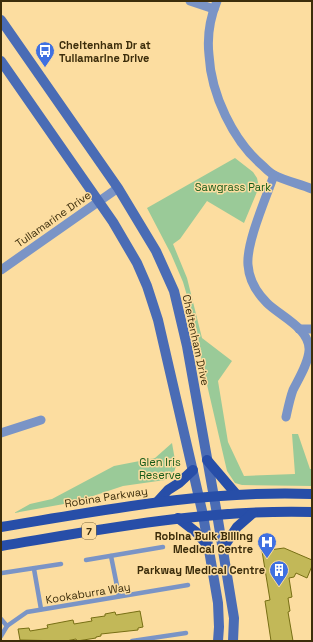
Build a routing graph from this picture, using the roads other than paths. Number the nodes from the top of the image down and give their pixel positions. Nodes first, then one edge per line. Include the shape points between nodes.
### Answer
1 (190, 1) edge
2 (216, 5) edge
3 (1, 20) edge
4 (1, 61) edge
5 (274, 175) junction
6 (118, 188) junction
7 (312, 189) edge
8 (99, 201) junction
9 (1, 270) edge
10 (299, 329) junction
11 (312, 329) edge
12 (309, 360) edge
13 (286, 417) dead end
14 (41, 420) dead end
15 (1, 433) edge
16 (207, 460) junction
17 (193, 470) junction
18 (236, 494) junction
19 (312, 494) edge
20 (214, 496) junction
21 (199, 497) junction
22 (158, 501) junction
23 (312, 512) edge
24 (253, 513) junction
25 (217, 514) junction
26 (203, 515) junction
27 (178, 518) junction
28 (1, 527) edge
29 (1, 546) edge
30 (208, 546) junction
31 (163, 547) dead end
32 (223, 548) junction
33 (112, 556) junction
34 (86, 560) dead end
35 (61, 564) dead end
36 (34, 568) junction
37 (2, 573) edge
38 (188, 585) dead end
39 (119, 596) junction
40 (41, 610) junction
41 (1, 619) edge
42 (7, 626) junction
43 (186, 633) dead end
44 (1, 636) edge
45 (142, 640) edge
46 (132, 641) edge
47 (218, 641) edge
48 (232, 641) edge

1 - 2 street
2 - 5 street via 208,42 214,86 228,122 240,142 254,159
3 - 6 main road, Cheltenham Drive
4 - 8 main road
5 - 7 street
5 - 10 street via 257,222 248,255 248,266 257,291 267,303
6 - 8 street, Tullamarine Drive
6 - 16 main road, Cheltenham Drive via 156,251 174,291 187,346
8 - 9 street, Tullamarine Drive
8 - 17 main road via 133,256 153,304
10 - 11 street
10 - 12 street via 306,336 310,350
12 - 13 street via 292,392
14 - 15 street
16 - 18 main road
16 - 20 main road, Cheltenham Drive
17 - 21 main road
17 - 22 main road
18 - 19 main road, Robina Parkway / 7
18 - 20 main road, Robina Parkway / 7
20 - 21 main road, Robina Parkway / 7
20 - 25 main road, Cheltenham Drive
21 - 22 main road, Robina Parkway / 7
21 - 26 main road
22 - 28 main road, Robina Parkway / 7
23 - 24 main road, 7
24 - 25 main road, 7
24 - 32 main road via 237,526
25 - 26 main road, 7
25 - 32 main road, Cheltenham Drive
26 - 27 main road, 7
26 - 30 main road
27 - 29 main road, 7
27 - 30 main road via 196,532
30 - 47 main road via 218,603
31 - 33 lane
32 - 48 main road, Cheltenham Drive via 234,618
33 - 34 lane
33 - 39 lane
35 - 36 lane
36 - 37 lane
36 - 40 lane
38 - 39 lane, Kookaburra Way
39 - 40 lane, Kookaburra Way
40 - 42 lane, Kookaburra Way via 27,612
41 - 42 lane
42 - 44 lane, Kookaburra Way
43 - 45 lane
45 - 46 lane

